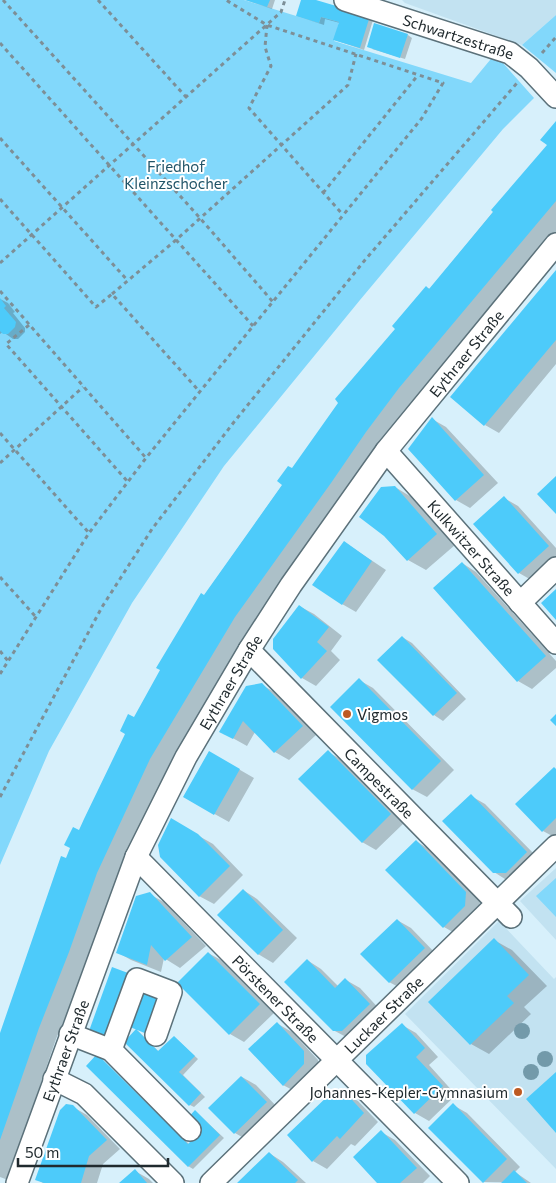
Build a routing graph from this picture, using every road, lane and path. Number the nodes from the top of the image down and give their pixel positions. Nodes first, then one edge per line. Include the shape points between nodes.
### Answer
1 (3, 0) edge
2 (98, 0) edge
3 (226, 0) edge
4 (285, 0) edge
5 (345, 0) edge
6 (267, 25) junction
7 (556, 37) edge
8 (0, 42) edge
9 (356, 54) junction
10 (538, 57) dead end
11 (418, 75) junction
12 (519, 81) dead end
13 (186, 97) junction
14 (556, 97) edge
15 (0, 138) edge
16 (133, 144) junction
17 (282, 145) junction
18 (109, 166) junction
19 (323, 192) junction
20 (0, 199) edge
21 (62, 207) junction
22 (343, 215) junction
23 (200, 218) junction
24 (32, 234) junction
25 (176, 240) junction
26 (556, 244) edge
27 (0, 263) edge
28 (128, 282) junction
29 (0, 291) edge
30 (112, 294) junction
31 (273, 302) junction
32 (29, 325) junction
33 (253, 326) junction
34 (83, 387) junction
35 (200, 392) junction
36 (61, 407) junction
37 (0, 433) edge
38 (15, 450) junction
39 (386, 451) junction
40 (146, 458) junction
41 (0, 463) edge
42 (128, 482) junction
43 (89, 533) junction
44 (556, 568) edge
45 (0, 577) edge
46 (520, 603) junction
47 (36, 617) junction
48 (556, 643) edge
49 (249, 650) junction
50 (0, 651) edge
51 (8, 660) junction
52 (0, 674) edge
53 (0, 797) edge
54 (556, 846) edge
55 (136, 857) junction
56 (504, 910) junction
57 (70, 1034) junction
58 (156, 1035) dead end
59 (111, 1050) junction
60 (337, 1060) junction
61 (54, 1078) junction
62 (190, 1130) dead end
63 (17, 1183) edge
64 (173, 1183) edge
65 (211, 1183) edge
66 (458, 1183) edge

1 - 16 path
2 - 13 path
3 - 6 path
4 - 6 path via 281,12
5 - 14 street, Schwartzestraße via 510,53 530,68
6 - 9 path
6 - 13 path
6 - 17 path via 265,47 271,66 248,108
7 - 10 path
8 - 18 path
9 - 11 path
9 - 17 path via 348,85
11 - 19 path
11 - 22 path via 443,83 422,118
12 - 53 path via 365,260 152,529 102,607
13 - 16 path
15 - 21 path
16 - 18 path
16 - 23 path
17 - 19 path
17 - 23 path
18 - 21 path
18 - 25 path
19 - 22 path
20 - 24 path
21 - 24 path
21 - 28 path
22 - 31 path
23 - 25 path
23 - 31 path
24 - 27 path
24 - 30 path via 96,307
25 - 28 path
25 - 33 path
26 - 39 street, Eythraer Straße
28 - 30 path
29 - 32 path
30 - 35 path
31 - 33 path
32 - 34 path
32 - 36 path via 6,344
33 - 35 path
34 - 36 path
34 - 40 path
35 - 40 path
36 - 38 path
36 - 42 path
37 - 38 path
38 - 41 path
38 - 43 path
39 - 46 street, Kulkwitzer Straße
39 - 49 street, Eythraer Straße
40 - 42 path
42 - 43 path
43 - 47 path
44 - 46 street
45 - 47 path
46 - 48 street, Kulkwitzer Straße
47 - 51 path
49 - 55 street, Eythraer Straße via 186,757
49 - 56 street, Campestraße
50 - 51 path
51 - 52 path
54 - 56 street, Luckaer Straße
55 - 57 street, Eythraer Straße
55 - 60 street, Pörstener Straße
56 - 60 street, Luckaer Straße
57 - 59 street
57 - 61 street, Eythraer Straße
58 - 59 street via 171,992 137,979
59 - 62 street
60 - 65 street, Luckaer Straße
60 - 66 street, Pörstener Straße
61 - 63 street, Eythraer Straße
61 - 64 street via 84,1094

